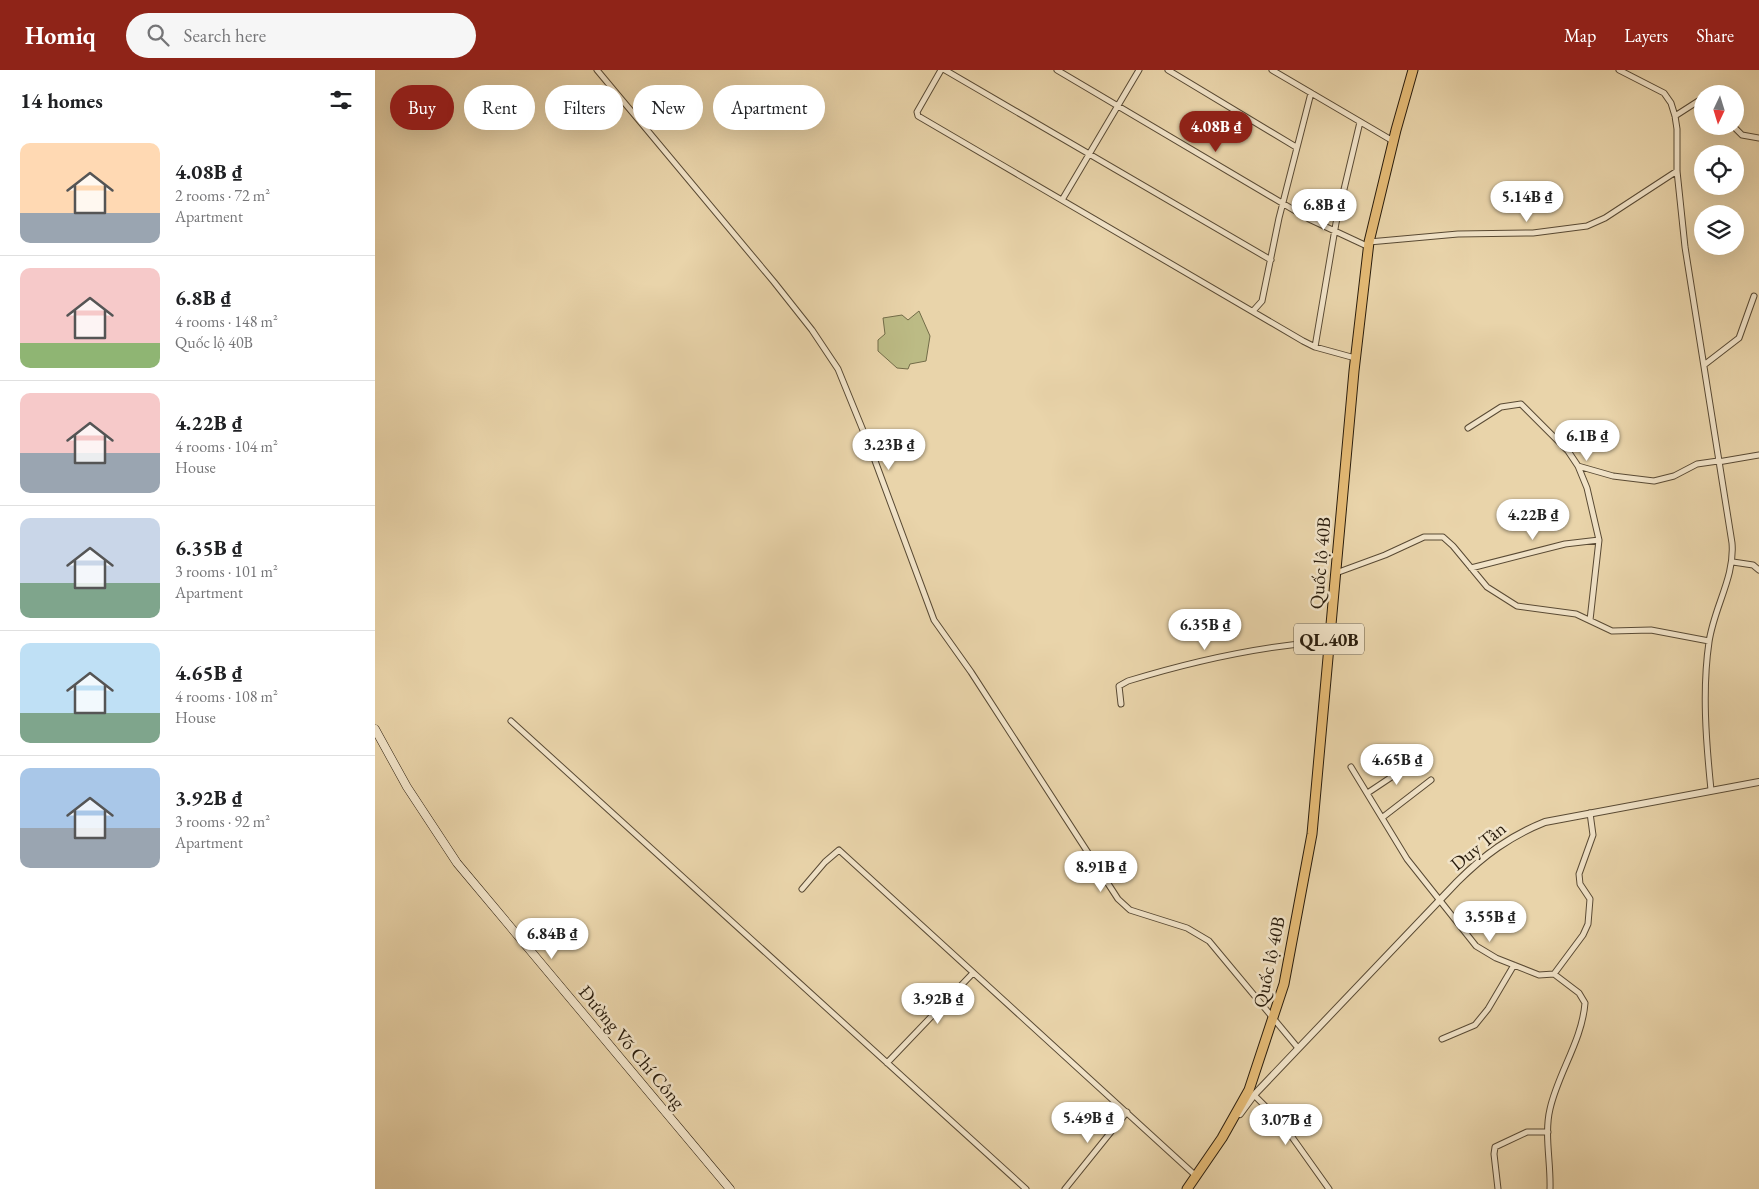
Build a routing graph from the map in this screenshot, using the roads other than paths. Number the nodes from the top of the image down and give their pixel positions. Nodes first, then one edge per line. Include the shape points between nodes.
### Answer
1 (597, 70) edge
2 (943, 70) edge
3 (1057, 70) edge
4 (1139, 70) edge
5 (1168, 70) edge
6 (1272, 70) edge
7 (1413, 70) edge
8 (1619, 70) edge
9 (1311, 93) junction
10 (1694, 104) edge
11 (1118, 106) junction
12 (1675, 116) junction
13 (1360, 122) junction
14 (1744, 134) edge
15 (1759, 138) edge
16 (1393, 141) junction
17 (1296, 147) junction
18 (1089, 154) junction
19 (1677, 172) junction
20 (1062, 200) junction
21 (1283, 203) junction
22 (1334, 232) junction
23 (1369, 245) junction
24 (1271, 260) junction
25 (1754, 296) dead end
26 (1253, 312) junction
27 (1315, 347) junction
28 (1355, 358) junction
29 (1705, 365) junction
30 (1467, 428) dead end
31 (1759, 455) edge
32 (1718, 461) junction
33 (1578, 466) junction
34 (1599, 540) junction
35 (1733, 562) junction
36 (1471, 568) junction
37 (1759, 570) edge
38 (1335, 574) junction
39 (1590, 620) junction
40 (1329, 641) junction
41 (1709, 641) junction
42 (1121, 704) dead end
43 (511, 721) dead end
44 (375, 729) edge
45 (1414, 762) dead end
46 (1351, 767) dead end
47 (1431, 780) dead end
48 (1759, 782) edge
49 (1711, 790) junction
50 (1369, 792) junction
51 (1590, 813) junction
52 (1383, 816) junction
53 (802, 889) dead end
54 (1440, 900) junction
55 (1514, 965) junction
56 (973, 973) junction
57 (1554, 974) junction
58 (1274, 1018) junction
59 (1442, 1039) dead end
60 (1298, 1048) junction
61 (887, 1063) junction
62 (1254, 1095) junction
63 (1127, 1112) junction
64 (1227, 1130) junction
65 (1548, 1132) junction
66 (1196, 1176) junction
67 (730, 1189) edge
68 (1026, 1189) edge
69 (1065, 1189) edge
70 (1187, 1189) edge
71 (1329, 1189) edge
72 (1498, 1189) edge
73 (1550, 1189) edge

1 - 58 street via 774,282 838,369 935,620 1118,899 1136,912 1187,928 1209,941
2 - 18 street
2 - 20 street via 917,115
3 - 11 street
4 - 11 street
5 - 17 street
6 - 9 street
7 - 16 highway, Quốc lộ 40B / QL.40B
8 - 12 street via 1664,93
9 - 13 street
9 - 17 street
10 - 12 street
11 - 18 street
11 - 21 street
12 - 19 street
13 - 16 street
13 - 22 street
14 - 15 street
16 - 23 highway, Quốc lộ 40B / QL.40B
17 - 21 street
18 - 20 street
18 - 24 street
19 - 23 street via 1587,226 1533,233 1458,234
19 - 29 street via 1685,247
20 - 26 street
21 - 22 street
21 - 24 street
22 - 23 street
22 - 27 street
23 - 28 highway, Quốc lộ 40B / QL.40B
24 - 26 street via 1262,301
25 - 29 street via 1739,338
26 - 27 street
27 - 28 street
28 - 38 highway, Quốc lộ 40B / QL.40B
29 - 32 street
30 - 33 street via 1501,407 1521,404 1568,451
31 - 32 street
32 - 33 street via 1697,464 1674,476 1654,481 1613,476
32 - 35 street
33 - 34 street via 1595,513
34 - 36 street via 1565,544
34 - 39 street
35 - 37 street
35 - 41 street
36 - 38 street via 1447,540 1431,535
36 - 39 street via 1487,587 1517,606 1569,612
38 - 40 highway, Quốc lộ 40B / QL.40B
39 - 41 street via 1606,630 1651,630
40 - 42 street via 1282,645 1142,676 1119,686
40 - 58 highway, Quốc lộ 40B / QL.40B via 1311,834 1284,984
41 - 49 street via 1706,683
43 - 61 street
44 - 67 main road, Đường Võ Chí Công via 407,787 457,863
45 - 50 street
46 - 50 street
47 - 52 street
48 - 49 street, Duy Tân
49 - 51 street, Duy Tân
50 - 52 street
51 - 54 street, Duy Tân via 1545,822 1519,832 1483,856
51 - 57 street via 1593,835 1579,874 1580,884 1590,899 1589,924
52 - 54 street via 1407,859
53 - 56 street via 839,850
54 - 55 street via 1476,946
54 - 60 street, Duy Tân
55 - 57 street via 1539,975
55 - 59 street via 1475,1025
56 - 61 street
56 - 63 street
57 - 65 street via 1579,993 1585,1003 1576,1042 1550,1108
58 - 60 street
58 - 64 highway, Quốc lộ 40B / QL.40B via 1249,1090
60 - 62 street, Duy Tân
61 - 68 street
62 - 64 street, Duy Tân
62 - 71 street via 1282,1123
63 - 66 street
63 - 69 street
64 - 66 highway, Quốc lộ 40B / QL.40B
65 - 72 street via 1527,1132 1495,1147
65 - 73 street
66 - 70 highway, Quốc lộ 40B / QL.40B

